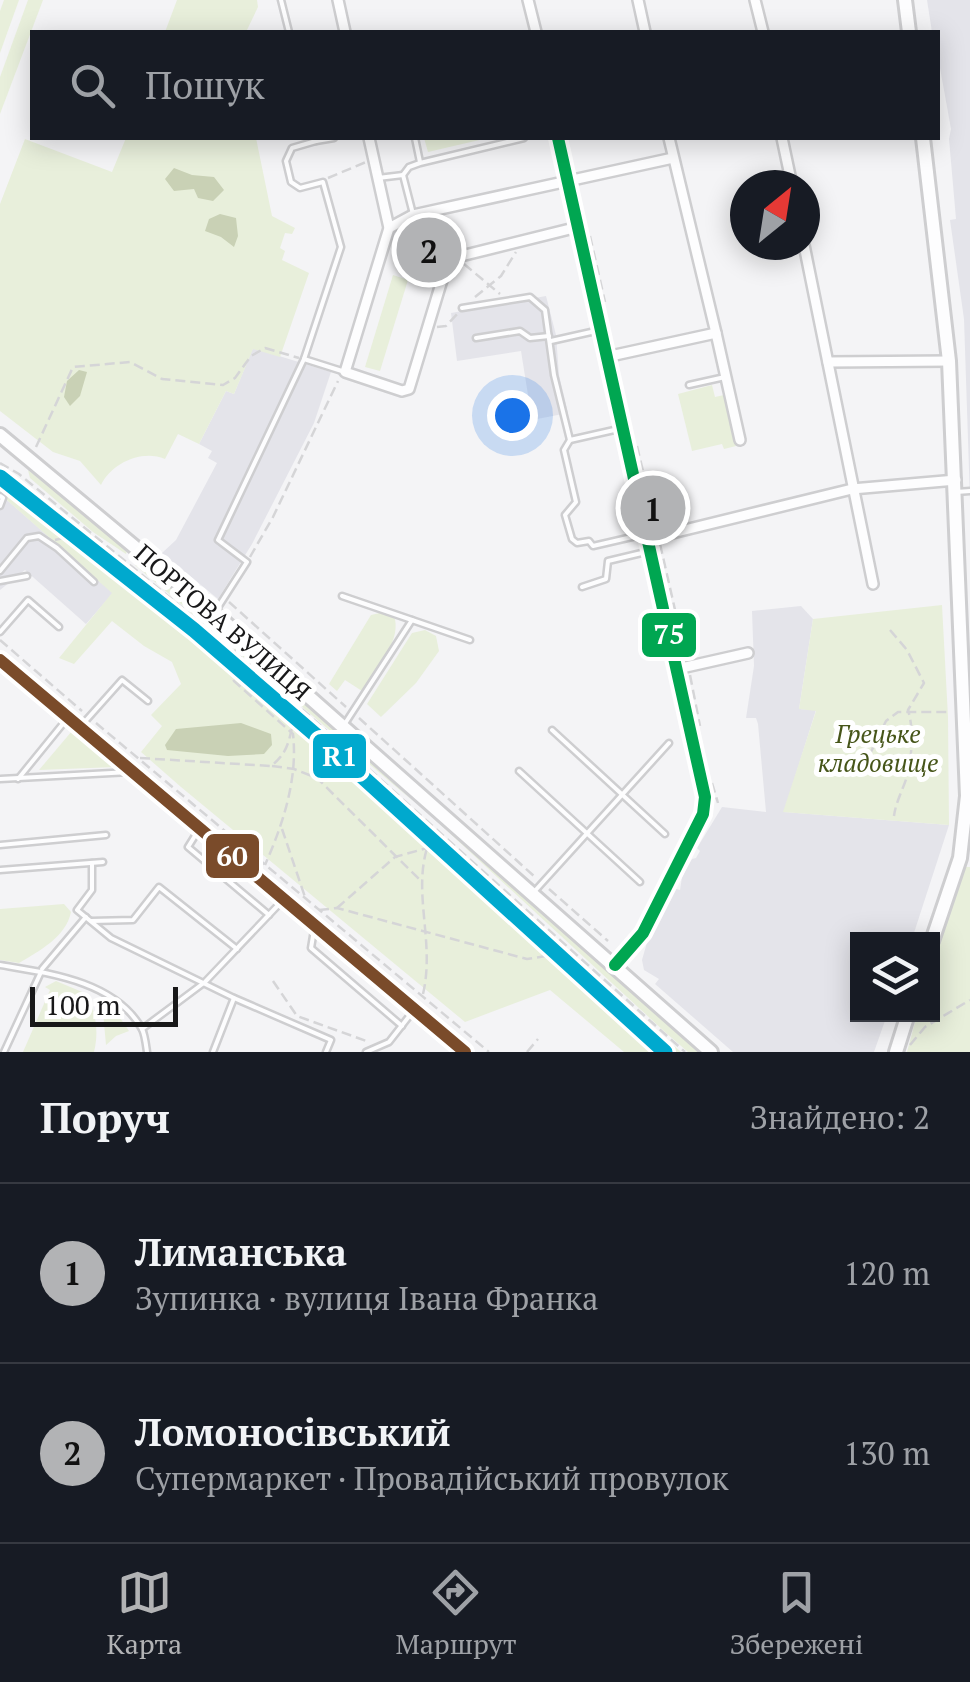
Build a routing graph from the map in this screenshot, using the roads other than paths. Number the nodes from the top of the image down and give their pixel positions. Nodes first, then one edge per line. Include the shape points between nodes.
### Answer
1 (281, 0) edge
2 (338, 0) edge
3 (540, 0) edge
4 (638, 0) edge
5 (755, 0) edge
6 (904, 0) edge
7 (528, 1) edge
8 (288, 30) edge
9 (345, 30) edge
10 (535, 30) edge
11 (646, 30) edge
12 (762, 30) edge
13 (909, 30) edge
14 (312, 140) edge
15 (370, 140) edge
16 (415, 140) edge
17 (516, 140) edge
18 (558, 140) edge
19 (670, 140) edge
20 (782, 140) edge
21 (922, 140) edge
22 (674, 158) junction
23 (420, 163) junction
24 (789, 170) edge
25 (402, 176) junction
26 (378, 178) junction
27 (568, 180) junction
28 (413, 214) junction
29 (583, 226) junction
30 (389, 228) junction
31 (807, 260) edge
32 (462, 308) road end
33 (600, 330) junction
34 (716, 333) junction
35 (476, 338) dead end
36 (550, 339) junction
37 (606, 357) junction
38 (304, 359) junction
39 (949, 361) junction
40 (828, 362) junction
41 (345, 372) junction
42 (726, 376) junction
43 (690, 385) dead end
44 (623, 428) junction
45 (0, 435) edge
46 (570, 440) junction
47 (740, 440) dead end
48 (961, 488) edge
49 (852, 489) junction
50 (0, 496) edge
51 (0, 506) edge
52 (651, 536) junction
53 (650, 551) junction
54 (0, 570) edge
55 (27, 576) dead end
56 (0, 582) edge
57 (94, 582) dead end
58 (873, 584) dead end
59 (582, 587) dead end
60 (342, 596) dead end
61 (214, 612) junction
62 (412, 620) junction
63 (966, 622) edge
64 (60, 627) dead end
65 (0, 632) edge
66 (470, 640) dead end
67 (748, 654) dead end
68 (0, 660) edge
69 (682, 668) junction
70 (148, 701) dead end
71 (69, 716) junction
72 (80, 726) junction
73 (343, 726) junction
74 (552, 730) dead end
75 (966, 738) edge
76 (669, 743) dead end
77 (135, 771) junction
78 (519, 772) dead end
79 (0, 779) edge
80 (18, 779) junction
81 (622, 795) junction
82 (200, 827) junction
83 (587, 834) junction
84 (665, 834) dead end
85 (106, 835) dead end
86 (0, 846) edge
87 (965, 858) edge
88 (103, 862) dead end
89 (92, 863) junction
90 (0, 870) edge
91 (640, 882) dead end
92 (538, 888) junction
93 (284, 899) junction
94 (269, 915) junction
95 (88, 919) junction
96 (315, 925) junction
97 (936, 932) edge
98 (237, 949) junction
99 (615, 965) junction
100 (0, 966) edge
101 (41, 971) junction
102 (205, 982) junction
103 (234, 998) junction
104 (414, 1010) junction
105 (906, 1022) edge
106 (402, 1026) junction
107 (142, 1029) junction
108 (4, 1052) edge
109 (147, 1052) edge
110 (213, 1052) edge
111 (326, 1052) edge
112 (366, 1052) edge
113 (465, 1052) edge
114 (711, 1052) edge
115 (898, 1052) edge

1 - 8 lane
2 - 9 street
3 - 7 street
4 - 11 street
5 - 12 street
6 - 13 main road
7 - 10 street
14 - 38 lane via 292,148 286,161 291,182 300,188 323,182 341,247
15 - 26 street
16 - 23 lane
17 - 23 lane
18 - 27 street
19 - 22 street
20 - 24 street
21 - 39 main road
22 - 27 street
22 - 34 street
23 - 25 lane
25 - 26 lane
25 - 28 lane
26 - 30 street
27 - 28 street
27 - 29 street
28 - 30 street
29 - 33 street
29 - 41 street via 457,257 446,267 409,389
30 - 41 street
31 - 40 street
32 - 36 lane via 530,297 545,310
33 - 36 lane
33 - 37 street
34 - 37 street
34 - 42 street
35 - 36 lane via 520,330
36 - 46 lane
37 - 44 street
38 - 41 lane
38 - 61 lane via 218,540 246,562
39 - 40 street
39 - 48 main road
40 - 49 street
42 - 43 lane
42 - 47 street
44 - 46 lane
44 - 52 street
45 - 61 main road, ПОРТОВА ВУЛИЦЯ
46 - 52 lane via 564,450 576,502 566,515 572,539 594,546
48 - 49 street
48 - 63 main road
49 - 52 street
49 - 58 street
50 - 51 lane
52 - 53 street
53 - 59 lane via 608,562 606,579
53 - 69 street
54 - 57 lane via 27,538 39,536
55 - 56 lane
60 - 62 lane
61 - 73 main road, ПОРТОВА ВУЛИЦЯ
62 - 66 lane
62 - 73 lane
63 - 75 main road
64 - 65 lane via 28,600
67 - 69 street
68 - 71 street
69 - 99 street via 704,814 643,933
70 - 72 lane via 122,680
71 - 72 street
71 - 80 lane
72 - 77 street
73 - 92 main road, ПОРТОВА ВУЛИЦЯ
74 - 81 lane
75 - 87 main road
76 - 81 lane
77 - 80 lane
77 - 82 street
78 - 83 lane
79 - 80 lane
81 - 83 lane
81 - 84 lane
82 - 93 street
82 - 94 lane via 188,847
83 - 91 lane
83 - 92 lane
85 - 86 lane
87 - 97 main road
88 - 89 lane
89 - 90 lane
89 - 95 lane via 92,890 77,910
92 - 99 main road, ПОРТОВА ВУЛИЦЯ
93 - 94 lane
93 - 96 street
94 - 98 lane
95 - 98 lane via 133,920 159,888
95 - 101 lane
95 - 102 lane via 111,938
96 - 104 street
96 - 106 lane via 310,948
98 - 102 lane
99 - 114 main road, ПОРТОВА ВУЛИЦЯ
100 - 101 lane
101 - 107 lane via 100,991
101 - 108 lane
102 - 103 lane
102 - 107 lane
103 - 110 lane
103 - 111 lane via 331,1040
104 - 106 lane
104 - 113 street
105 - 115 main road
106 - 112 lane via 389,1042
107 - 109 lane

